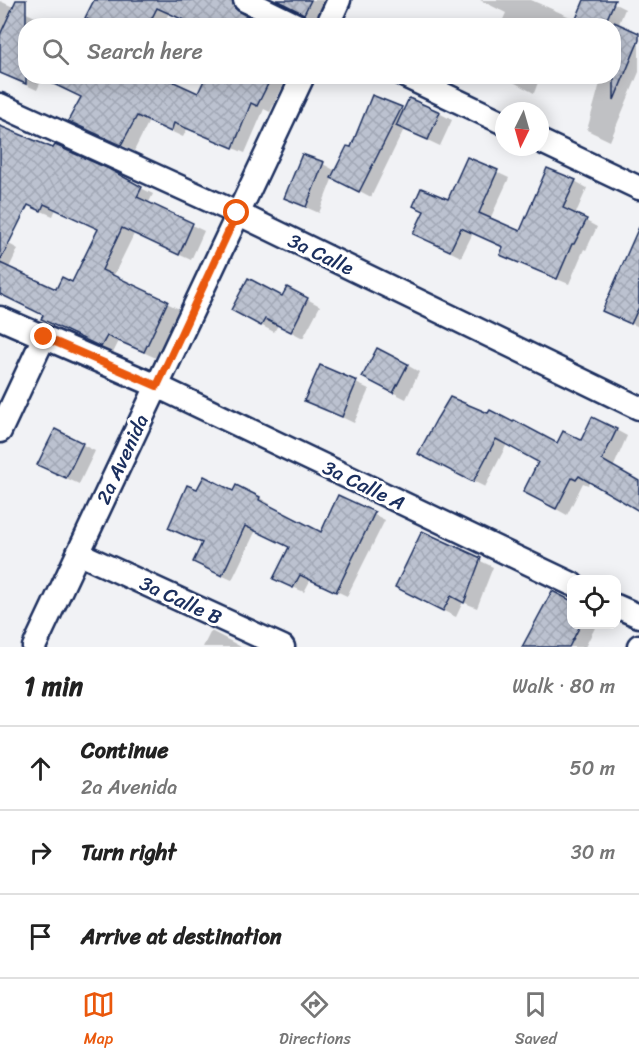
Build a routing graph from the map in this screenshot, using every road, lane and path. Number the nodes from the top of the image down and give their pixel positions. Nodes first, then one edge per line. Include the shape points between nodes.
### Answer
1 (245, 0) edge
2 (339, 0) edge
3 (282, 18) edge
4 (331, 18) edge
5 (299, 84) edge
6 (422, 84) edge
7 (0, 105) edge
8 (495, 119) edge
9 (549, 145) edge
10 (639, 188) edge
11 (237, 213) junction
12 (0, 318) edge
13 (44, 337) junction
14 (157, 386) junction
15 (639, 408) edge
16 (0, 431) edge
17 (78, 553) junction
18 (567, 582) edge
19 (621, 608) edge
20 (639, 616) edge
21 (34, 647) edge
22 (284, 647) edge

1 - 3 street
2 - 4 street
5 - 11 street, 2a Avenida
6 - 8 street
7 - 11 street, 3a Calle
9 - 10 street
11 - 14 street, 2a Avenida
11 - 15 street, 3a Calle
12 - 13 street, 3a Calle A
13 - 14 street, 3a Calle A
13 - 16 street
14 - 17 street, 2a Avenida
14 - 18 street, 3a Calle A
17 - 21 street, 2a Avenida
17 - 22 street, 3a Calle B
19 - 20 street

